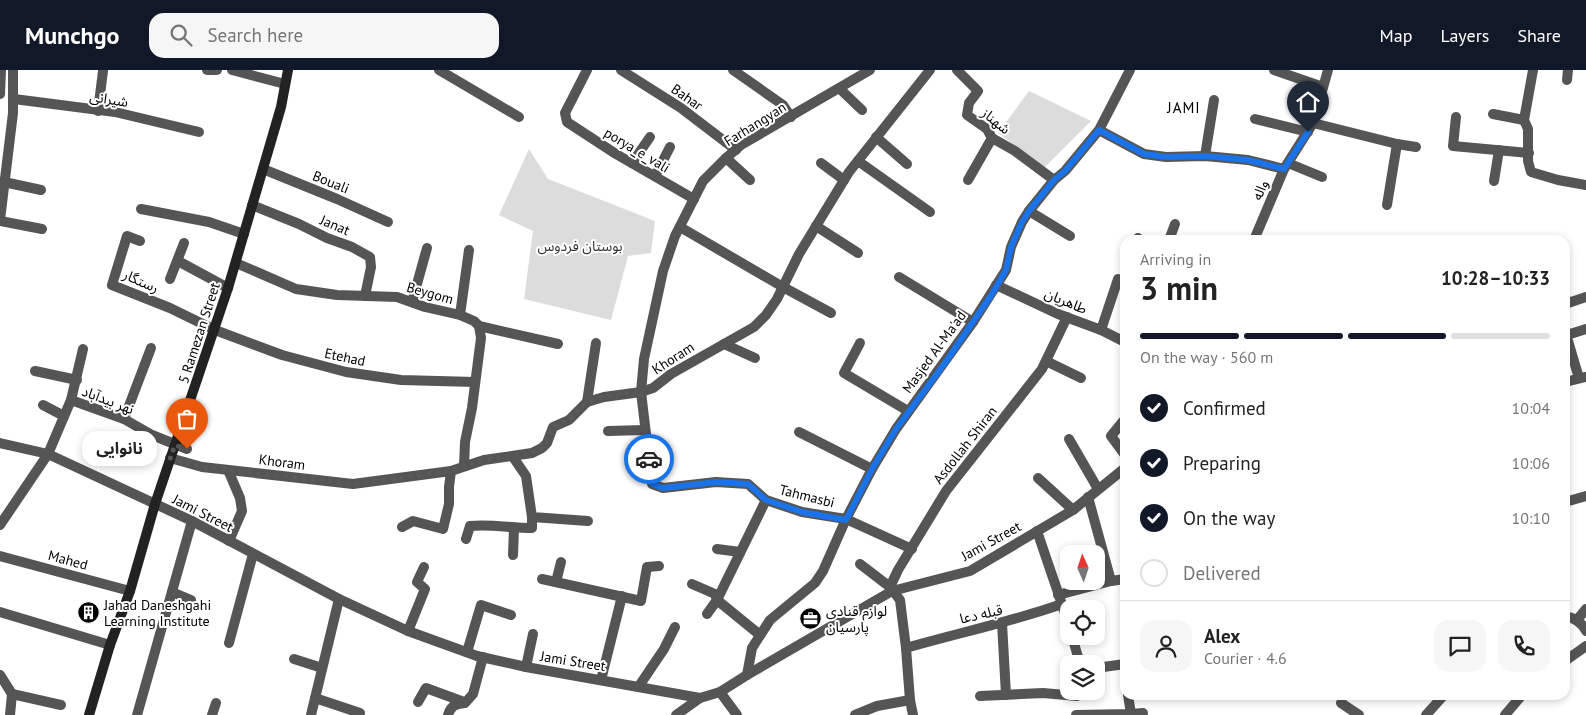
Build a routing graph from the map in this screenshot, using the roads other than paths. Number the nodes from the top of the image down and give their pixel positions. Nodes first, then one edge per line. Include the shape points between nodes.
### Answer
1 (1, 70) edge
2 (13, 70) edge
3 (207, 70) edge
4 (217, 70) edge
5 (232, 70) edge
6 (288, 70) edge
7 (438, 70) edge
8 (587, 70) edge
9 (733, 70) edge
10 (930, 70) edge
11 (957, 70) edge
12 (1130, 70) edge
13 (1274, 70) edge
14 (1328, 70) edge
15 (1533, 70) edge
16 (103, 71) dead end
17 (623, 71) edge
18 (866, 71) edge
19 (285, 84) junction
20 (1323, 87) junction
21 (840, 89) junction
22 (0, 94) edge
23 (1214, 100) dead end
24 (20, 101) junction
25 (862, 110) dead end
26 (98, 111) junction
27 (1493, 114) dead end
28 (519, 117) dead end
29 (791, 117) junction
30 (1456, 117) dead end
31 (1256, 119) dead end
32 (1524, 120) junction
33 (1310, 128) junction
34 (1099, 130) junction
35 (199, 132) dead end
36 (650, 137) dead end
37 (876, 137) junction
38 (992, 138) junction
39 (1397, 144) junction
40 (670, 147) dead end
41 (1416, 147) dead end
42 (736, 150) junction
43 (1499, 150) junction
44 (1529, 153) junction
45 (1205, 156) junction
46 (726, 158) junction
47 (858, 161) junction
48 (632, 163) junction
49 (821, 163) dead end
50 (907, 164) dead end
51 (1286, 166) junction
52 (263, 169) junction
53 (655, 176) junction
54 (1322, 177) dead end
55 (750, 180) dead end
56 (844, 180) junction
57 (968, 180) dead end
58 (1054, 180) junction
59 (1494, 181) dead end
60 (10, 184) junction
61 (1586, 185) edge
62 (41, 190) dead end
63 (694, 199) junction
64 (252, 205) junction
65 (1387, 205) dead end
66 (141, 208) dead end
67 (1029, 211) junction
68 (930, 212) dead end
69 (4, 222) edge
70 (388, 222) dead end
71 (1175, 224) dead end
72 (816, 226) junction
73 (680, 227) junction
74 (42, 229) dead end
75 (244, 234) junction
76 (1171, 235) edge
77 (1256, 235) edge
78 (1070, 236) dead end
79 (140, 241) dead end
80 (184, 243) dead end
81 (427, 248) dead end
82 (470, 250) dead end
83 (858, 253) dead end
84 (178, 261) junction
85 (236, 263) junction
86 (898, 277) dead end
87 (170, 279) dead end
88 (1118, 279) dead end
89 (996, 285) junction
90 (783, 287) junction
91 (228, 288) junction
92 (366, 296) junction
93 (1586, 296) edge
94 (412, 302) junction
95 (1570, 302) edge
96 (831, 312) dead end
97 (460, 315) junction
98 (1067, 317) junction
99 (974, 322) junction
100 (479, 326) junction
101 (1586, 329) edge
102 (215, 330) junction
103 (1100, 330) junction
104 (1570, 332) edge
105 (1120, 340) edge
106 (596, 343) dead end
107 (860, 343) dead end
108 (558, 344) dead end
109 (724, 344) junction
110 (1570, 344) edge
111 (151, 348) dead end
112 (83, 349) dead end
113 (755, 358) dead end
114 (1046, 361) junction
115 (35, 371) dead end
116 (1081, 378) dead end
117 (1583, 378) edge
118 (77, 380) junction
119 (1570, 381) edge
120 (475, 382) junction
121 (641, 392) junction
122 (71, 400) junction
123 (587, 402) junction
124 (43, 405) dead end
125 (908, 411) junction
126 (64, 416) junction
127 (124, 419) junction
128 (1120, 425) edge
129 (645, 430) junction
130 (608, 431) dead end
131 (799, 432) dead end
132 (1069, 439) dead end
133 (0, 443) edge
134 (175, 445) junction
135 (1120, 448) edge
136 (187, 449) dead end
137 (48, 454) junction
138 (513, 457) junction
139 (170, 458) junction
140 (464, 466) junction
141 (872, 469) junction
142 (228, 470) junction
143 (451, 471) junction
144 (1120, 472) edge
145 (1038, 478) dead end
146 (1098, 489) junction
147 (1586, 496) edge
148 (1088, 497) junction
149 (766, 500) junction
150 (1570, 501) edge
151 (155, 504) junction
152 (1074, 510) junction
153 (532, 518) junction
154 (846, 520) junction
155 (192, 521) junction
156 (588, 521) dead end
157 (0, 525) edge
158 (402, 527) dead end
159 (514, 528) junction
160 (1037, 531) junction
161 (466, 539) dead end
162 (229, 541) junction
163 (717, 548) dead end
164 (912, 549) junction
165 (740, 552) junction
166 (253, 554) junction
167 (513, 555) dead end
168 (0, 556) edge
169 (561, 562) dead end
170 (860, 564) dead end
171 (659, 566) dead end
172 (424, 567) dead end
173 (542, 579) dead end
174 (1120, 580) edge
175 (1111, 581) junction
176 (556, 582) junction
177 (692, 584) dead end
178 (891, 589) junction
179 (130, 590) junction
180 (172, 592) junction
181 (622, 596) junction
182 (339, 599) junction
183 (1060, 599) junction
184 (191, 600) dead end
185 (717, 600) junction
186 (1586, 610) edge
187 (0, 612) edge
188 (707, 614) dead end
189 (511, 615) dead end
190 (1570, 618) edge
191 (1577, 620) junction
192 (1002, 623) junction
193 (675, 628) dead end
194 (408, 631) junction
195 (1586, 631) edge
196 (533, 634) dead end
197 (760, 635) junction
198 (229, 643) dead end
199 (110, 645) junction
200 (1586, 646) edge
201 (906, 648) junction
202 (467, 652) junction
203 (483, 657) junction
204 (1570, 657) edge
205 (294, 659) dead end
206 (1120, 665) edge
207 (526, 667) junction
208 (1105, 667) edge
209 (322, 668) junction
210 (0, 675) edge
211 (747, 675) junction
212 (601, 680) junction
213 (640, 686) junction
214 (720, 692) junction
215 (1060, 693) edge
216 (15, 694) junction
217 (1006, 695) junction
218 (980, 696) dead end
219 (315, 698) junction
220 (700, 698) junction
221 (910, 700) junction
222 (1077, 700) edge
223 (1129, 700) edge
224 (1440, 700) edge
225 (1518, 700) edge
226 (418, 702) dead end
227 (216, 703) dead end
228 (465, 703) junction
229 (1341, 703) dead end
230 (61, 705) dead end
231 (360, 713) dead end
232 (1143, 713) dead end
233 (1131, 714) junction
234 (10, 715) edge
235 (89, 715) edge
236 (137, 715) edge
237 (212, 715) edge
238 (311, 715) edge
239 (448, 715) edge
240 (676, 715) edge
241 (736, 715) edge
242 (855, 715) edge
243 (913, 715) edge
244 (1076, 715) edge
245 (1359, 715) edge
246 (1426, 715) edge
247 (1505, 715) edge

1 - 22 street
2 - 24 street
3 - 4 street
5 - 19 street
6 - 19 main road, 5 Ramezan Street
7 - 28 street
8 - 48 street, porya_e_vali via 565,113 568,122
9 - 29 street via 783,105
10 - 37 street, Khoram
11 - 38 street, شهناز via 978,90 966,115 987,129
12 - 34 street, Masjed Al-Ma'ad
13 - 20 street
14 - 20 street, واله
15 - 32 street
16 - 26 street
17 - 42 street, Bahar via 681,108
18 - 21 street, Farhangyan
19 - 52 main road, 5 Ramezan Street
20 - 33 street, واله
21 - 25 street
21 - 29 street, Farhangyan
23 - 45 street
24 - 26 street, شیرانی
24 - 60 street
26 - 35 street, شیرانی
27 - 32 street
29 - 42 street, Farhangyan
30 - 43 street via 1453,146
31 - 33 street
32 - 44 street via 1528,129
33 - 39 street
33 - 51 street, واله
34 - 45 street via 1144,154
34 - 58 street, Masjed Al-Ma'ad
36 - 48 street
37 - 47 street, Khoram
37 - 50 street
38 - 57 street
38 - 58 street, شهناز
39 - 41 street
39 - 65 street
40 - 53 street
42 - 46 street, Farhangyan
43 - 44 street
43 - 59 street
44 - 61 street via 1532,172
45 - 51 street
46 - 55 street
46 - 63 street, Farhangyan via 703,180
47 - 56 street, Khoram
47 - 68 street
48 - 53 street, porya_e_vali
49 - 56 street
51 - 54 street
51 - 77 street, واله
52 - 64 main road, 5 Ramezan Street
52 - 70 street, Bouali
53 - 63 street, porya_e_vali
56 - 72 street, Khoram
58 - 67 street, Masjed Al-Ma'ad
60 - 62 street
60 - 69 street
63 - 73 street, Farhangyan
64 - 75 main road, 5 Ramezan Street
64 - 92 street, Janat via 370,257
66 - 75 street via 208,222
67 - 78 street
67 - 89 street, Masjed Al-Ma'ad via 1011,247 1006,270
69 - 74 street
71 - 76 street
72 - 83 street
72 - 90 street, Khoram
73 - 90 street
73 - 121 street, Farhangyan via 663,271 644,359
75 - 85 main road, 5 Ramezan Street
79 - 102 street, رستگار via 127,236 112,285
80 - 84 street
81 - 94 street
82 - 97 street
84 - 87 street
84 - 91 street
85 - 91 main road, 5 Ramezan Street
85 - 92 street, Beygom via 296,288
86 - 99 street
88 - 103 street
89 - 98 street, طاهریان
89 - 99 street, Masjed Al-Ma'ad
90 - 96 street
90 - 109 street, Khoram via 766,315 754,327
91 - 102 main road, 5 Ramezan Street
92 - 94 street, Beygom
93 - 95 street
94 - 97 street, Beygom
97 - 100 street, Beygom
98 - 103 street, طاهریان
98 - 114 street, Asdollah Shiran
99 - 125 street, Masjed Al-Ma'ad
100 - 108 street, Beygom
100 - 120 street via 481,338
101 - 104 street
102 - 120 street, Etehad via 282,356 346,372 401,380
102 - 134 main road, 5 Ramezan Street
103 - 105 street, طاهریان
106 - 123 street
107 - 125 street via 844,373
109 - 113 street
109 - 121 street, Khoram via 653,388
110 - 117 street
111 - 127 street
112 - 118 street
114 - 116 street
114 - 164 street, Asdollah Shiran via 946,491
115 - 118 street
117 - 119 street
118 - 122 street
120 - 140 street
121 - 123 street, Khoram via 604,396
121 - 129 street, Tahmasbi
122 - 126 street, نهر بیدآباد
122 - 127 street, نهر بیدآباد
123 - 138 street, Khoram via 569,420 553,427 542,448
124 - 126 street
125 - 141 street, Masjed Al-Ma'ad
126 - 137 street, نهر بیدآباد
127 - 134 street, نهر بیدآباد
128 - 135 street via 1111,436
129 - 130 street
129 - 149 street, Tahmasbi via 652,484 663,488 716,482 748,484
131 - 141 street
132 - 146 street
133 - 137 street, Jami Street
134 - 136 street, نهر بیدآباد
134 - 139 main road, 5 Ramezan Street
137 - 151 street, Jami Street
137 - 157 street, نهر بیدآباد
138 - 140 street, Khoram
138 - 153 street via 526,476
139 - 142 street, Khoram
139 - 151 main road, 5 Ramezan Street
140 - 143 street, Khoram
141 - 154 street, Masjed Al-Ma'ad
142 - 143 street, Khoram via 353,484
142 - 162 street via 242,511
143 - 158 street via 449,504 443,529 413,521
144 - 146 street, Jami Street
145 - 152 street
146 - 148 street, Jami Street
147 - 150 street
148 - 152 street, Jami Street
148 - 175 street
149 - 154 street, Tahmasbi via 802,512
149 - 165 street
151 - 155 street, Jami Street
151 - 179 main road, 5 Ramezan Street
152 - 160 street, Jami Street
153 - 156 street
153 - 159 street via 532,528
154 - 164 street, Tahmasbi
154 - 197 street, Masjed Al-Ma'ad via 815,583 770,620
155 - 162 street, Jami Street
155 - 180 street
159 - 161 street via 485,524 470,526
159 - 167 street
160 - 178 street, Jami Street via 970,571
160 - 183 street
162 - 166 street, Jami Street
163 - 165 street
164 - 178 street, Asdollah Shiran via 898,570
165 - 185 street
166 - 182 street, Jami Street
166 - 198 street
168 - 179 street, Mahed
169 - 176 street
170 - 178 street
171 - 181 street via 647,567 641,601
172 - 194 street via 416,582 425,590
173 - 176 street
174 - 175 street, قبله دعا
175 - 183 street, قبله دعا
176 - 181 street
177 - 185 street via 715,594
178 - 201 street via 900,600
178 - 211 street, Jami Street
179 - 199 main road, 5 Ramezan Street
180 - 184 street
180 - 236 street
181 - 212 street
182 - 194 street, Jami Street
182 - 209 street
183 - 192 street, قبله دعا
185 - 188 street
185 - 197 street
186 - 191 street
187 - 199 street
189 - 202 street via 481,605
190 - 191 street
191 - 195 street
192 - 201 street, قبله دعا
192 - 217 street
193 - 213 street
194 - 202 street, Jami Street
196 - 207 street
197 - 211 street, Masjed Al-Ma'ad via 752,648
199 - 235 main road, 5 Ramezan Street
200 - 204 street
201 - 221 street
202 - 203 street, Jami Street
203 - 207 street, Jami Street
203 - 228 street via 473,694
205 - 209 street
206 - 208 street
207 - 212 street, Jami Street
209 - 219 street
210 - 216 street
211 - 214 street, Jami Street
212 - 213 street, Jami Street
213 - 220 street, Jami Street
214 - 220 street, Jami Street
214 - 241 street
215 - 217 street
216 - 230 street
216 - 234 street
217 - 218 street
219 - 231 street
219 - 238 street
220 - 240 street
221 - 242 street via 877,706
221 - 243 street
222 - 244 street
223 - 233 street
224 - 246 street
225 - 247 street
226 - 228 street via 426,688
227 - 237 street
228 - 239 street via 450,708
229 - 245 street
232 - 233 street
233 - 244 street

